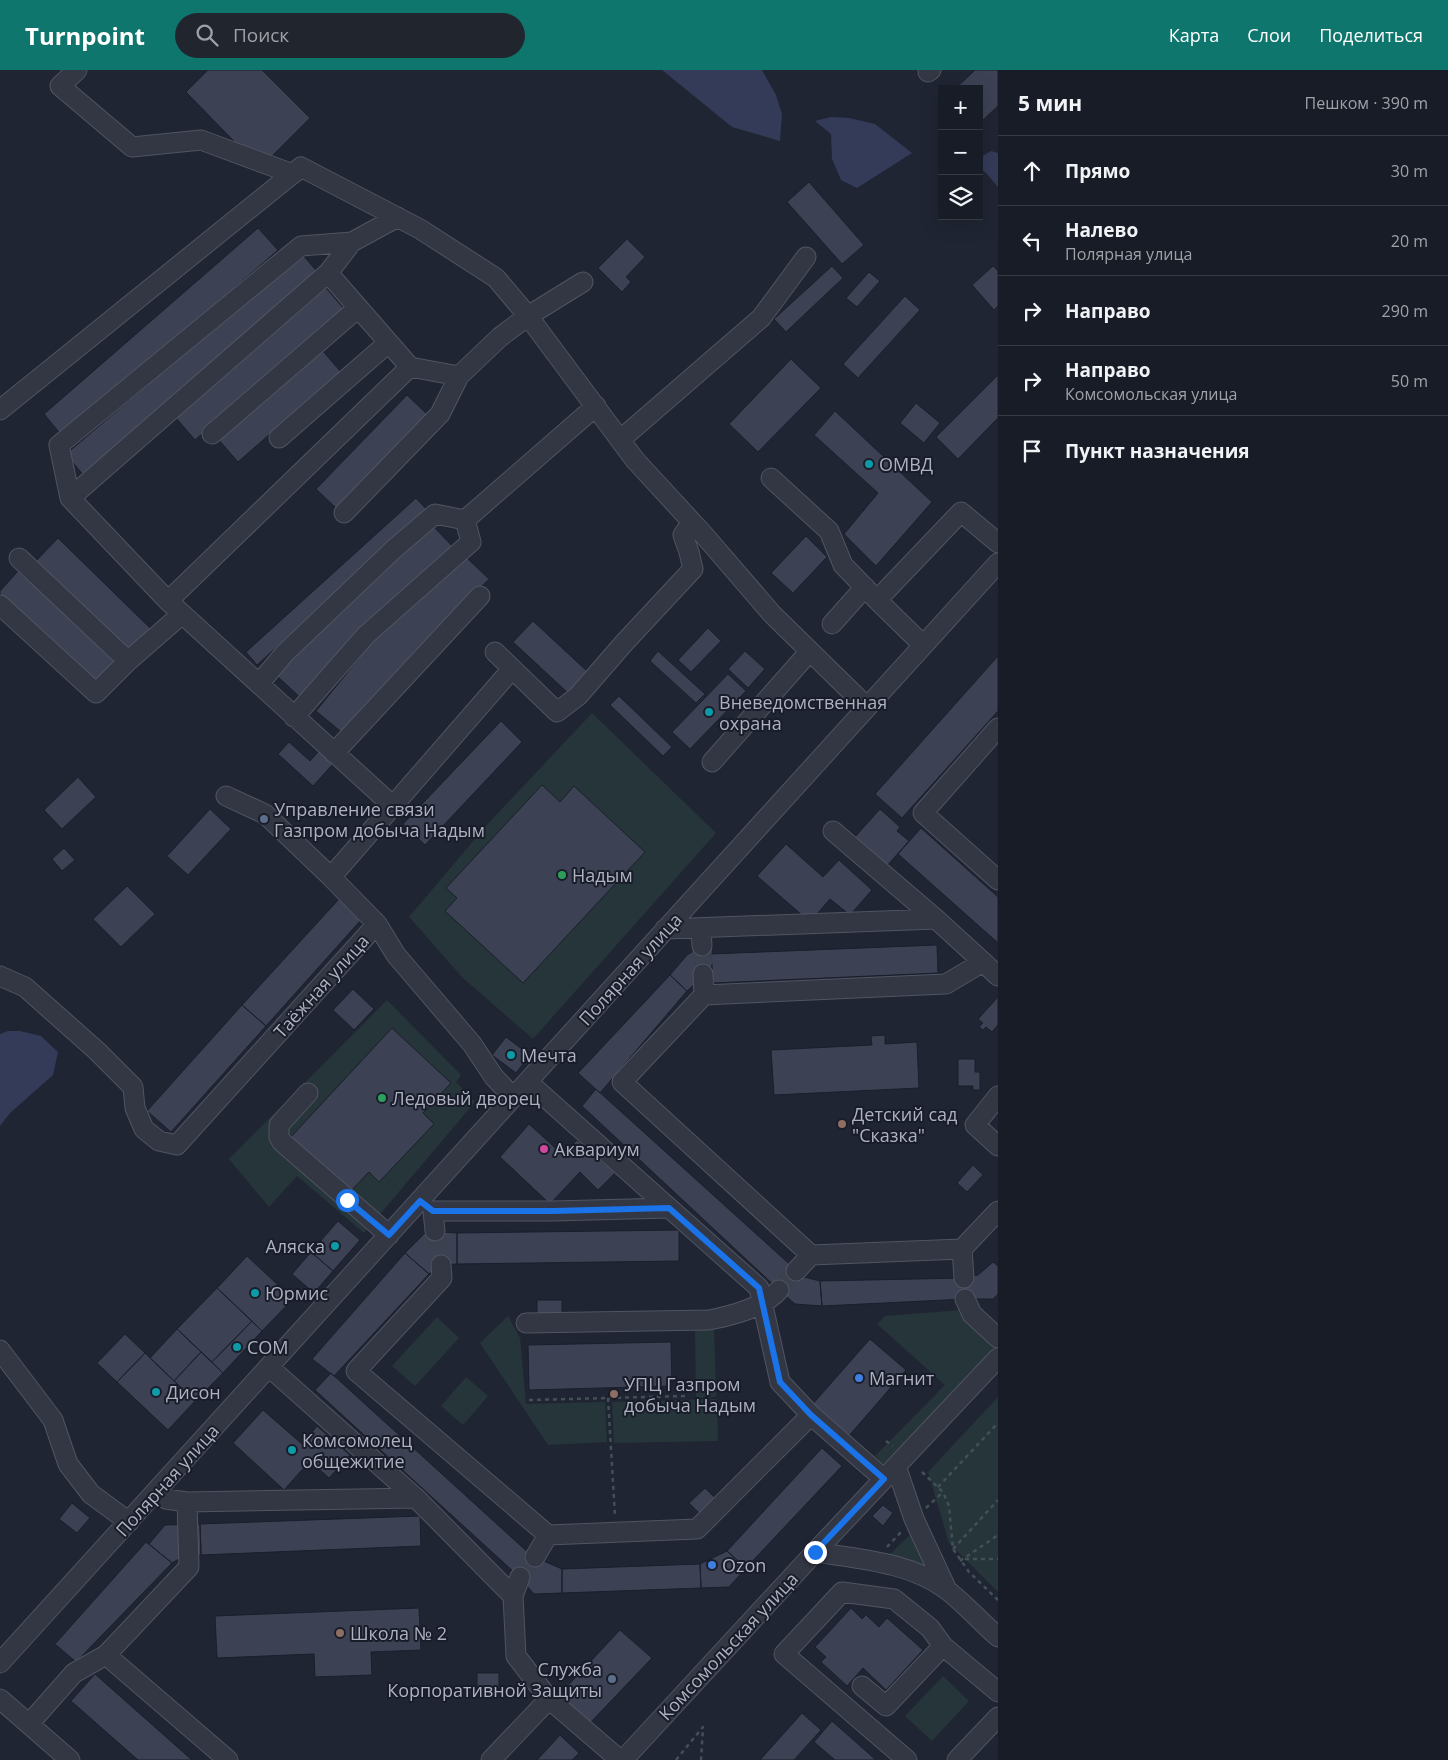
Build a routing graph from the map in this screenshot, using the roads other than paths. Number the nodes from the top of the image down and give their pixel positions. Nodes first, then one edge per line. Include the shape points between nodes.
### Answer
1 (77, 70) edge
2 (293, 174) junction
3 (398, 217) junction
4 (352, 242) junction
5 (806, 257) dead end
6 (328, 273) junction
7 (583, 282) dead end
8 (358, 308) junction
9 (528, 316) junction
10 (388, 343) junction
11 (410, 368) junction
12 (459, 376) junction
13 (596, 406) junction
14 (0, 410) edge
15 (212, 434) dead end
16 (279, 438) dead end
17 (620, 440) junction
18 (771, 478) dead end
19 (70, 498) junction
20 (344, 513) dead end
21 (466, 520) junction
22 (692, 522) junction
23 (998, 543) edge
24 (19, 558) dead end
25 (998, 563) edge
26 (871, 593) junction
27 (480, 596) dead end
28 (168, 601) junction
29 (0, 605) edge
30 (182, 614) junction
31 (832, 624) dead end
32 (923, 645) junction
33 (810, 651) junction
34 (495, 652) dead end
35 (128, 660) junction
36 (512, 668) junction
37 (259, 684) junction
38 (867, 707) junction
39 (294, 717) junction
40 (998, 728) edge
41 (334, 753) junction
42 (712, 762) dead end
43 (226, 796) dead end
44 (393, 806) junction
45 (833, 831) dead end
46 (996, 873) edge
47 (331, 877) junction
48 (936, 919) junction
49 (377, 924) junction
50 (665, 930) junction
51 (994, 971) edge
52 (703, 974) tunnel mouth
53 (0, 976) edge
54 (704, 995) junction
55 (528, 1082) junction
56 (308, 1093) dead end
57 (998, 1096) edge
58 (513, 1098) junction
59 (998, 1146) edge
60 (426, 1206) junction
61 (669, 1208) junction
62 (998, 1211) edge
63 (435, 1232) tunnel mouth
64 (389, 1235) junction
65 (962, 1249) junction
66 (811, 1255) junction
67 (441, 1264) tunnel mouth
68 (796, 1271) tunnel mouth
69 (964, 1278) dead end
70 (779, 1290) tunnel mouth
71 (965, 1299) dead end
72 (762, 1302) junction
73 (526, 1323) dead end
74 (998, 1338) edge
75 (0, 1350) edge
76 (998, 1358) edge
77 (269, 1367) junction
78 (811, 1415) junction
79 (890, 1472) junction
80 (156, 1492) junction
81 (416, 1498) junction
82 (187, 1502) junction
83 (129, 1522) junction
84 (548, 1535) junction
85 (815, 1552) junction
86 (535, 1557) tunnel mouth
87 (520, 1577) tunnel mouth
88 (947, 1590) junction
89 (513, 1596) junction
90 (998, 1637) edge
91 (943, 1646) junction
92 (106, 1655) junction
93 (0, 1663) edge
94 (862, 1686) dead end
95 (998, 1692) edge
96 (0, 1699) edge
97 (549, 1699) junction
98 (998, 1716) edge
99 (29, 1724) junction
100 (70, 1760) edge
101 (228, 1760) edge
102 (491, 1760) edge
103 (621, 1760) edge
104 (908, 1760) edge
105 (957, 1760) edge

1 - 2 street via 60,86 132,146 202,140
2 - 3 street via 302,167
2 - 14 street
3 - 4 street
3 - 9 street via 496,278
4 - 6 street
4 - 19 street via 301,246 59,446
5 - 17 street via 761,318
6 - 8 street
6 - 19 street
7 - 9 street
8 - 10 street
8 - 15 street
9 - 12 street via 500,337
9 - 13 street
10 - 11 street
10 - 16 street
11 - 12 street
11 - 28 street
12 - 20 street via 440,414
13 - 17 street
13 - 21 street
17 - 22 street
18 - 26 street via 829,530 843,565
19 - 28 street
21 - 37 street via 435,514 284,654
21 - 39 street via 471,542 366,636
22 - 33 street via 772,614
22 - 36 street via 683,536 693,569 578,696 557,712
23 - 26 street via 961,512
24 - 35 street
25 - 32 street, Полярная улица
26 - 31 street
26 - 32 street
27 - 41 street
28 - 30 street
29 - 35 street via 96,693
30 - 35 street
30 - 37 street
32 - 38 street, Полярная улица
33 - 38 street
33 - 42 street
34 - 36 street
36 - 44 street
37 - 39 street
38 - 50 street, Полярная улица
39 - 41 street
40 - 46 street via 922,813
41 - 44 street
43 - 47 street via 265,814
44 - 47 street
45 - 48 street
47 - 49 street
48 - 50 street via 701,938
48 - 51 street
49 - 53 street, Таёжная улица via 178,1145 158,1141 144,1129 135,1108 133,1087 25,987
49 - 58 street, Таёжная улица via 396,955
50 - 55 street, Полярная улица
51 - 54 street via 946,984
52 - 54 street
54 - 66 street via 622,1082
55 - 58 street, Полярная улица
55 - 61 street
56 - 64 street via 279,1125 279,1137
57 - 59 street via 975,1125
58 - 60 street, Полярная улица
60 - 61 street via 553,1211
60 - 63 street
60 - 64 street, Полярная улица
61 - 72 street via 759,1288
62 - 65 street
64 - 77 street, Полярная улица
65 - 66 street
65 - 69 street
66 - 68 street
67 - 84 street via 442,1278 356,1371
70 - 72 street
71 - 74 street via 972,1314
72 - 73 street via 730,1316 710,1320
72 - 78 street via 780,1382
75 - 83 street via 53,1420 68,1464 91,1494
76 - 79 street, Комсомольская улица
77 - 80 street, Полярная улица
77 - 81 street
78 - 79 street
78 - 84 street via 697,1529
79 - 85 street, Комсомольская улица
79 - 88 street
80 - 82 street via 166,1499
80 - 83 street, Полярная улица
81 - 82 street
81 - 89 street
82 - 92 street via 189,1567
83 - 93 street, Полярная улица
84 - 86 street
85 - 88 street via 873,1561 922,1576
85 - 103 street, Комсомольская улица
87 - 89 street
88 - 90 street
89 - 97 street via 516,1656
91 - 94 street via 886,1706
91 - 95 street
91 - 104 street via 930,1628 894,1599 842,1592 784,1654
92 - 99 street via 74,1673
92 - 101 street
96 - 99 street
97 - 102 street
97 - 103 street
98 - 105 street
99 - 100 street

